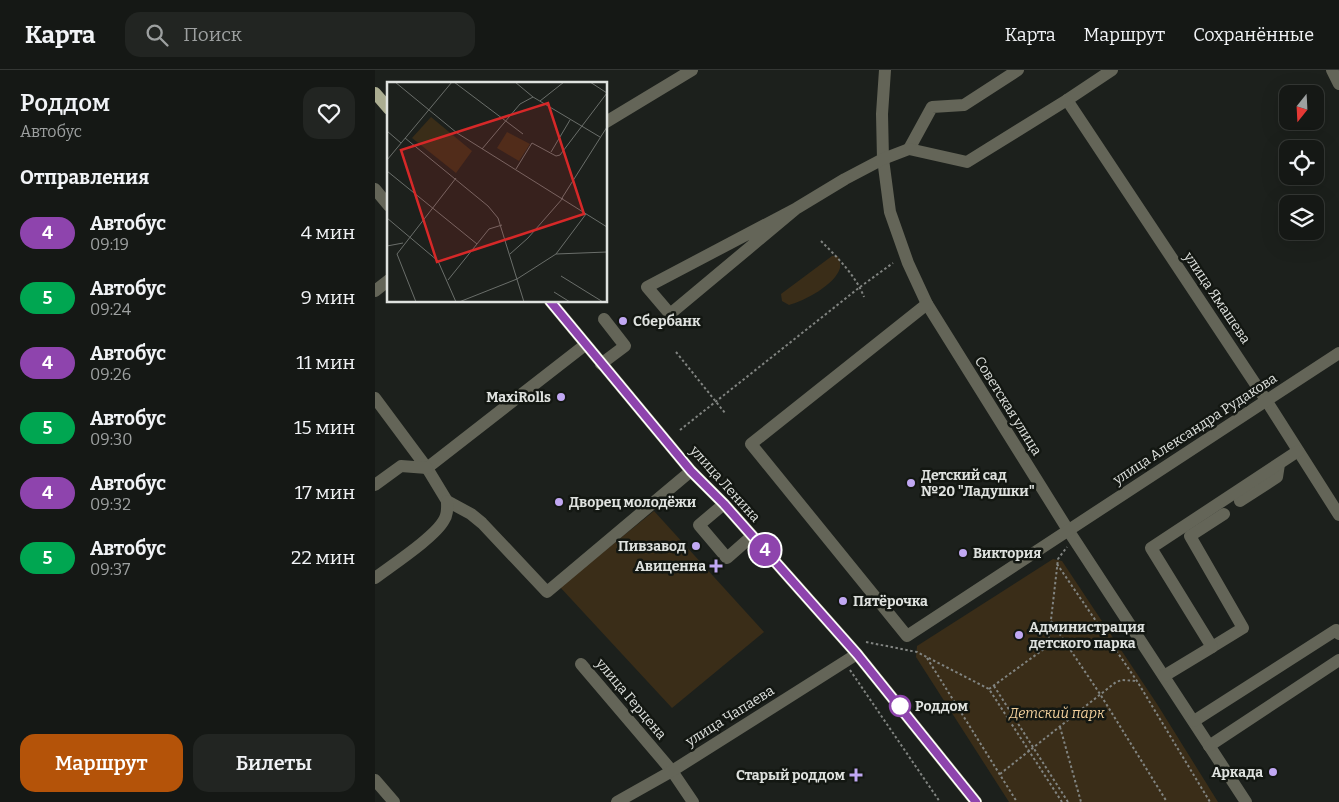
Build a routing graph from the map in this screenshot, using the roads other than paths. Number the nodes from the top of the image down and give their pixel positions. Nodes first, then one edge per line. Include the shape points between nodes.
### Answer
1 (692, 70) edge
2 (885, 70) edge
3 (1018, 70) edge
4 (1112, 70) edge
5 (1332, 70) edge
6 (1339, 84) edge
7 (375, 93) edge
8 (1067, 100) junction
9 (387, 108) edge
10 (607, 121) edge
11 (909, 149) junction
12 (883, 160) junction
13 (375, 189) edge
14 (387, 204) edge
15 (797, 208) junction
16 (387, 282) edge
17 (375, 291) edge
18 (550, 302) edge
19 (927, 304) junction
20 (603, 319) dead end
21 (585, 344) junction
22 (1339, 353) edge
23 (601, 364) junction
24 (375, 398) edge
25 (1267, 400) junction
26 (1298, 451) junction
27 (1279, 464) junction
28 (427, 468) junction
29 (691, 471) junction
30 (375, 485) edge
31 (447, 501) junction
32 (1240, 501) dead end
33 (724, 504) junction
34 (1223, 514) dead end
35 (1339, 515) edge
36 (1071, 535) junction
37 (752, 536) junction
38 (375, 578) edge
39 (1338, 630) edge
40 (1212, 647) junction
41 (857, 654) junction
42 (1339, 660) edge
43 (581, 664) dead end
44 (1164, 676) junction
45 (1194, 721) junction
46 (1209, 746) junction
47 (672, 771) junction
48 (375, 780) edge
49 (394, 802) edge
50 (617, 802) edge
51 (693, 802) edge
52 (976, 802) edge
53 (1246, 802) edge

1 - 10 street
2 - 12 street, Советская улица
3 - 11 street via 964,104 932,107
4 - 8 street
5 - 6 street
7 - 9 main road
8 - 11 street via 967,162
8 - 25 street, улица Ямашева
11 - 12 street
12 - 15 street
12 - 19 street, Советская улица via 890,212 907,264
13 - 14 street
15 - 15 street via 670,314 647,287 691,264
16 - 17 street
18 - 21 main road, улица Ленина
19 - 36 street, Советская улица
19 - 36 street, улица Александра Рудакова via 751,444 907,636
20 - 23 street via 625,346
21 - 23 main road, улица Ленина
21 - 28 street
22 - 25 street, улица Александра Рудакова
23 - 29 main road, улица Ленина
24 - 28 street
25 - 26 street, улица Ямашева
25 - 36 street, улица Александра Рудакова
26 - 27 street
26 - 35 street, улица Ямашева
27 - 32 street via 1277,477
27 - 40 street via 1151,548
28 - 30 street via 401,466
28 - 31 street
29 - 31 street via 547,592 482,523
29 - 33 main road, улица Ленина
31 - 38 street via 447,514 434,533
33 - 37 main road, улица Ленина
33 - 37 street via 699,525 727,558
34 - 40 street via 1190,536 1243,628
36 - 44 street, Советская улица
37 - 41 main road, улица Ленина
39 - 45 street
40 - 44 street
41 - 47 street, улица Чапаева
41 - 52 main road, улица Ленина
42 - 46 street
43 - 47 street, улица Герцена
44 - 45 street, Советская улица
45 - 46 street, Советская улица
46 - 53 street, Советская улица
47 - 50 street, улица Чапаева
47 - 51 street, улица Герцена
48 - 49 street

